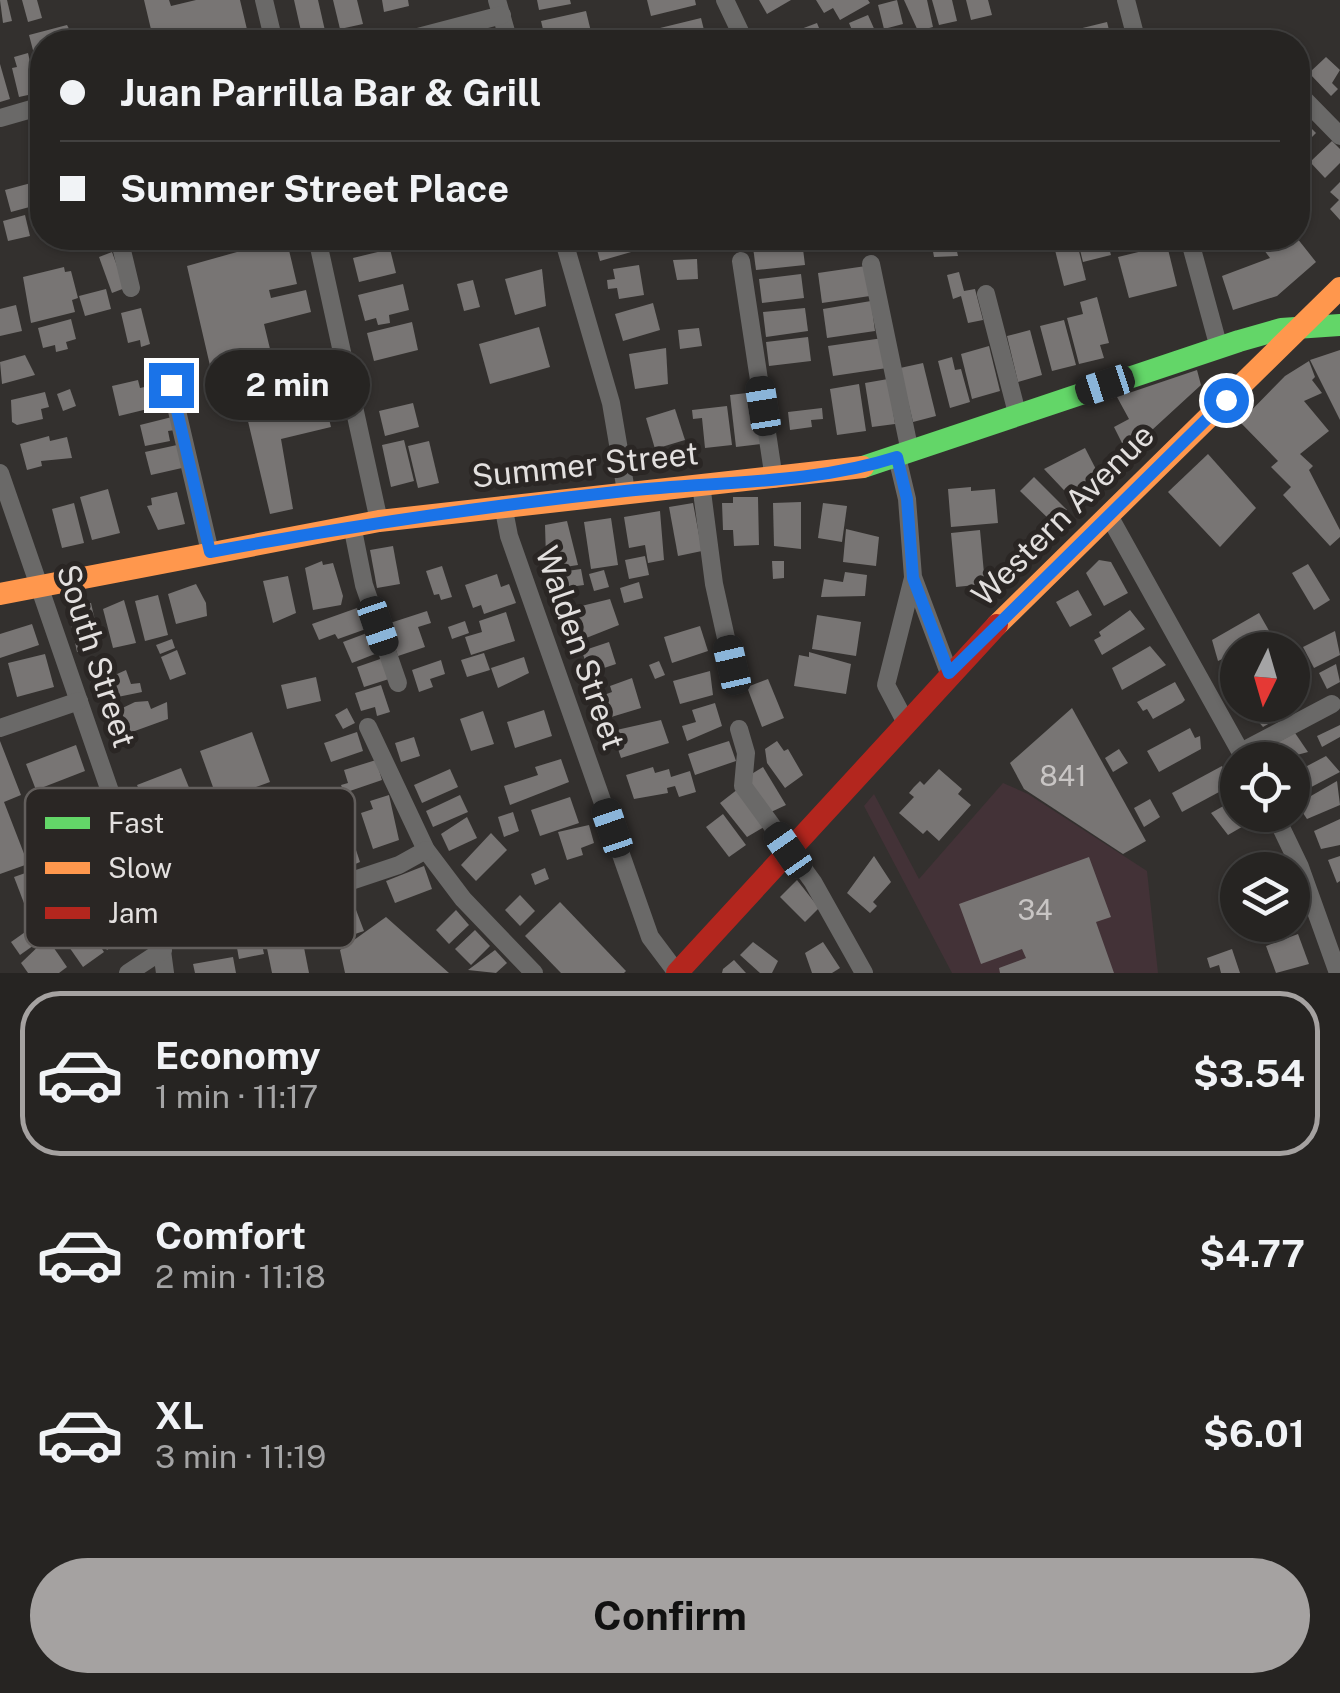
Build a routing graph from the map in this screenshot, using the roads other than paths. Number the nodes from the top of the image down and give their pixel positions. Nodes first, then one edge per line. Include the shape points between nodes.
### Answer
1 (264, 0) edge
2 (725, 0) edge
3 (1126, 0) edge
4 (500, 8) edge
5 (271, 30) edge
6 (435, 30) edge
7 (739, 30) edge
8 (1134, 30) edge
9 (1310, 105) edge
10 (30, 109) edge
11 (0, 118) edge
12 (1340, 136) edge
13 (122, 250) edge
14 (320, 250) edge
15 (566, 250) edge
16 (1192, 250) edge
17 (741, 260) dead end
18 (871, 264) dead end
19 (131, 288) dead end
20 (1340, 288) edge
21 (986, 294) dead end
22 (1340, 325) edge
23 (1298, 330) junction
24 (1220, 348) junction
25 (171, 385) dead end
26 (1017, 413) junction
27 (903, 455) junction
28 (0, 474) edge
29 (774, 478) junction
30 (701, 484) junction
31 (626, 491) junction
32 (503, 506) junction
33 (1108, 514) junction
34 (379, 521) junction
35 (352, 526) junction
36 (210, 552) junction
37 (913, 578) junction
38 (42, 587) junction
39 (0, 594) edge
40 (732, 665) dead end
41 (949, 673) junction
42 (398, 683) dead end
43 (79, 701) junction
44 (1332, 704) dead end
45 (905, 720) junction
46 (368, 727) dead end
47 (0, 728) edge
48 (739, 729) dead end
49 (1236, 742) edge
50 (1268, 742) edge
51 (108, 788) edge
52 (1284, 832) edge
53 (426, 850) junction
54 (788, 850) junction
55 (355, 880) edge
56 (156, 948) edge
57 (162, 948) edge
58 (682, 971) edge
59 (128, 973) edge
60 (165, 973) edge
61 (534, 973) edge
62 (864, 973) edge
63 (1338, 973) edge

1 - 5 street
2 - 7 street
3 - 8 street
4 - 6 street
9 - 12 street
10 - 11 street
13 - 19 street
14 - 34 street
15 - 31 street via 611,403
16 - 24 street
17 - 29 street
18 - 27 street
20 - 23 main road, Western Avenue
21 - 26 street
22 - 23 main road, Summer Street
23 - 24 main road, Summer Street
23 - 33 main road, Western Avenue
24 - 26 main road, Summer Street
25 - 36 street
26 - 27 main road, Summer Street
27 - 29 main road, Summer Street via 860,468
27 - 37 street
28 - 38 street, South Street
29 - 30 main road, Summer Street
30 - 31 main road, Summer Street
30 - 40 street
31 - 32 main road, Summer Street
32 - 34 main road, Summer Street
32 - 58 street, Walden Street via 650,937
33 - 41 main road, Western Avenue
33 - 49 street
34 - 35 main road, Summer Street
35 - 36 main road, Summer Street
35 - 42 street
36 - 38 main road, Summer Street
37 - 41 street
37 - 45 street via 886,684
38 - 39 main road, Summer Street
38 - 43 street, South Street
41 - 45 main road, Western Avenue
43 - 47 street
43 - 51 street, South Street
44 - 50 street
45 - 54 main road, Western Avenue
46 - 53 street
48 - 54 street via 746,756 742,784
52 - 63 street
53 - 55 street
53 - 61 street
54 - 58 main road, Western Avenue
54 - 62 street
56 - 59 street
57 - 60 street, South Street

